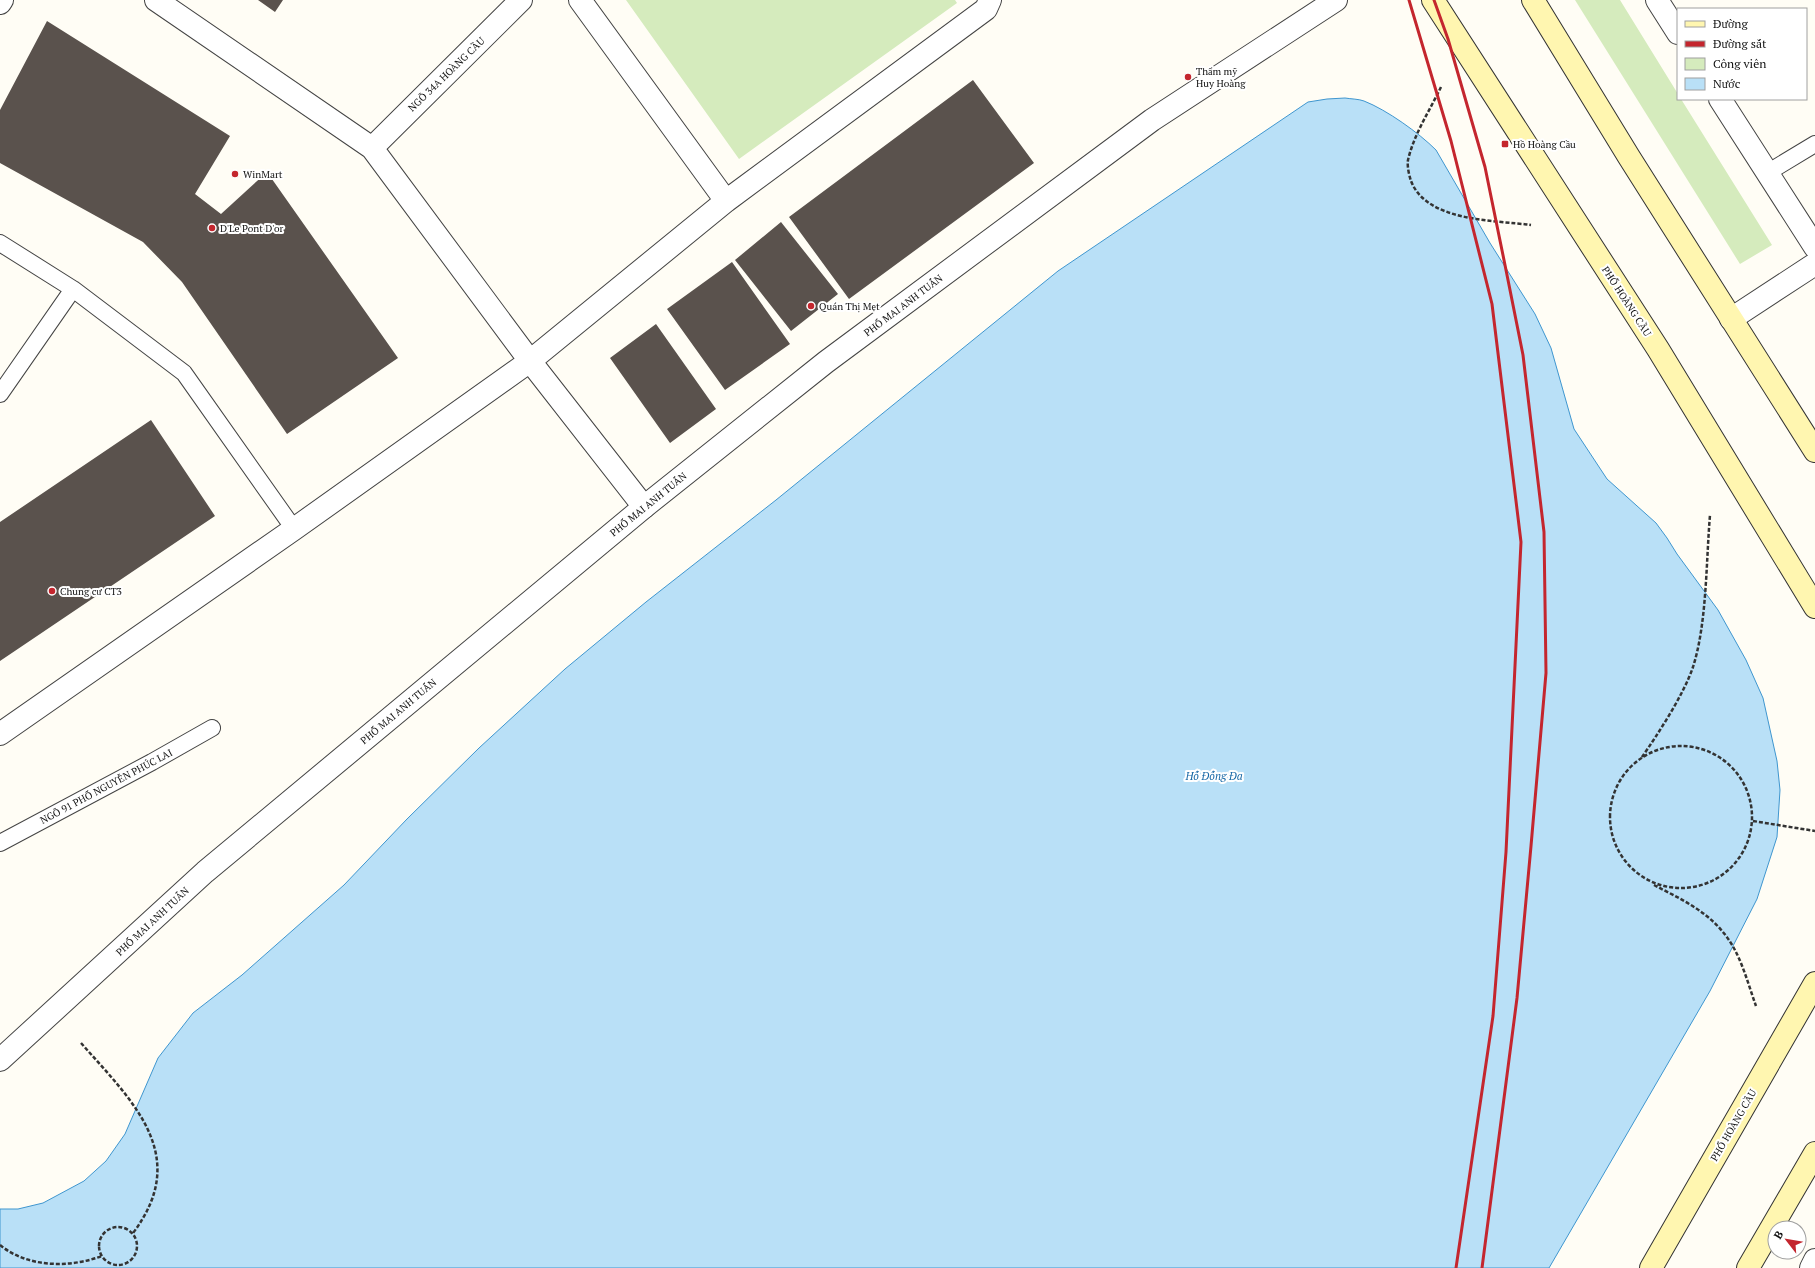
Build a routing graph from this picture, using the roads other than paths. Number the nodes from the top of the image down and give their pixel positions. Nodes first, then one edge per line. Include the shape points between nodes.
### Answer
1 (2, 0) edge
2 (156, 0) edge
3 (521, 0) edge
4 (580, 0) edge
5 (1336, 0) edge
6 (1433, 0) edge
7 (1533, 0) edge
8 (1657, 0) edge
9 (0, 3) edge
10 (985, 3) edge
11 (1677, 31) edge
12 (1721, 100) edge
13 (1815, 144) edge
14 (372, 148) junction
15 (1767, 173) junction
16 (726, 201) junction
17 (0, 243) edge
18 (1815, 247) edge
19 (1815, 264) edge
20 (73, 289) junction
21 (1732, 318) junction
22 (530, 361) junction
23 (0, 394) edge
24 (1815, 451) edge
25 (644, 506) junction
26 (294, 529) junction
27 (1815, 607) edge
28 (212, 728) dead end
29 (0, 733) edge
30 (0, 843) edge
31 (1815, 983) edge
32 (0, 1060) edge
33 (1815, 1153) edge
34 (1815, 1260) edge
35 (1651, 1268) edge
36 (1748, 1268) edge
37 (1810, 1268) edge

1 - 9 street
2 - 14 street
3 - 14 street, NGÕ 34A HOÀNG CẦU
4 - 16 street
5 - 25 street, PHỐ MAI ANH TUẤN via 1152,120 826,362
6 - 27 main road, PHỐ HOÀNG CẦU via 1658,349
7 - 21 main road
8 - 11 street
10 - 16 street
12 - 15 street
13 - 15 lane
14 - 22 street
15 - 18 street
16 - 22 street
17 - 20 lane
19 - 21 street
20 - 23 lane
20 - 26 lane via 184,373
21 - 24 main road
22 - 25 street
22 - 26 street
25 - 32 street, PHỐ MAI ANH TUẤN via 205,872
26 - 29 street
28 - 30 lane, NGÕ 91 PHỐ NGUYỄN PHÚC LAI
31 - 35 main road, PHỐ HOÀNG CẦU
33 - 36 main road
34 - 37 street

